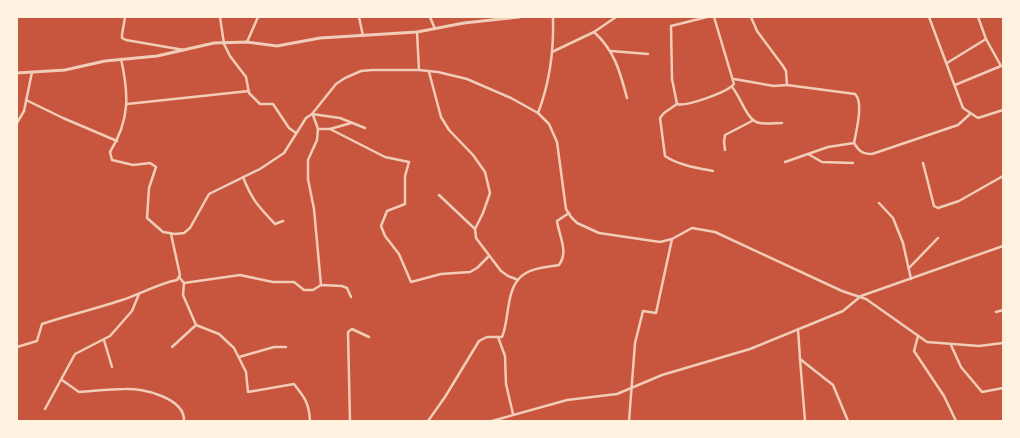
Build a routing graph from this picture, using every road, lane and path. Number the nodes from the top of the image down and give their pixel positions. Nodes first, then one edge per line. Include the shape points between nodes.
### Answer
1 (125, 17) edge
2 (220, 17) edge
3 (258, 17) edge
4 (359, 17) edge
5 (430, 17) edge
6 (519, 17) edge
7 (552, 17) edge
8 (616, 17) edge
9 (707, 17) edge
10 (714, 17) edge
11 (751, 17) edge
12 (929, 17) edge
13 (978, 17) edge
14 (435, 29) junction
15 (417, 32) junction
16 (594, 32) junction
17 (363, 36) junction
18 (986, 39) junction
19 (246, 42) junction
20 (224, 44) junction
21 (184, 50) junction
22 (611, 51) junction
23 (552, 52) junction
24 (648, 54) dead end
25 (121, 58) junction
26 (947, 63) junction
27 (419, 70) junction
28 (32, 72) junction
29 (429, 72) junction
30 (17, 73) edge
31 (733, 79) junction
32 (787, 85) junction
33 (955, 85) junction
34 (732, 87) junction
35 (249, 91) junction
36 (627, 98) dead end
37 (26, 100) junction
38 (126, 104) junction
39 (677, 104) junction
40 (1003, 110) edge
41 (538, 113) junction
42 (312, 114) junction
43 (970, 114) junction
44 (752, 121) junction
45 (17, 123) edge
46 (352, 123) junction
47 (782, 123) dead end
48 (365, 128) dead end
49 (318, 129) junction
50 (330, 129) junction
51 (296, 133) junction
52 (117, 141) junction
53 (854, 143) junction
54 (725, 150) dead end
55 (807, 154) junction
56 (785, 162) dead end
57 (853, 163) dead end
58 (923, 163) dead end
59 (713, 171) dead end
60 (1003, 176) edge
61 (243, 177) junction
62 (439, 195) dead end
63 (879, 203) dead end
64 (569, 214) junction
65 (283, 221) dead end
66 (475, 229) junction
67 (171, 234) junction
68 (938, 238) dead end
69 (672, 239) junction
70 (1003, 246) edge
71 (489, 256) junction
72 (908, 268) junction
73 (179, 277) junction
74 (911, 279) junction
75 (518, 280) junction
76 (184, 283) junction
77 (321, 285) junction
78 (139, 294) junction
79 (861, 296) junction
80 (350, 297) dead end
81 (1003, 310) edge
82 (996, 312) dead end
83 (196, 325) junction
84 (798, 329) junction
85 (918, 336) junction
86 (369, 337) dead end
87 (498, 337) junction
88 (104, 340) junction
89 (1003, 343) edge
90 (951, 345) junction
91 (17, 347) edge
92 (172, 347) dead end
93 (286, 347) dead end
94 (239, 357) junction
95 (800, 359) junction
96 (112, 367) dead end
97 (62, 380) junction
98 (632, 388) junction
99 (1003, 388) edge
100 (45, 409) dead end
101 (513, 414) junction
102 (184, 421) edge
103 (310, 421) edge
104 (350, 421) edge
105 (428, 421) edge
106 (492, 421) edge
107 (629, 421) edge
108 (805, 421) edge
109 (848, 421) edge
110 (956, 421) edge

1 - 21 street via 122,35 126,40
2 - 20 street
3 - 19 street
4 - 17 street
5 - 14 street
6 - 14 street
7 - 23 street
8 - 16 street
9 - 39 street via 671,26 672,79
10 - 31 street
11 - 32 street via 757,31 786,71
12 - 26 street
13 - 18 street
14 - 15 street
15 - 17 street
15 - 27 street
16 - 22 street
16 - 23 street
17 - 19 street via 312,39 277,46
18 - 26 street
18 - 33 street via 1000,66
19 - 20 street
20 - 21 street
20 - 35 street via 233,62 246,77
21 - 25 street via 157,56
22 - 24 street
22 - 36 street
23 - 41 street via 547,90
25 - 28 street via 66,70
25 - 38 street
26 - 33 street
27 - 29 street
27 - 42 street via 361,71 336,84
28 - 30 street
28 - 37 street
29 - 41 street via 467,79
29 - 66 street via 441,117 485,172 490,193
31 - 32 street via 774,86
31 - 34 street
32 - 53 street via 855,94 860,107
33 - 43 street via 963,108
34 - 39 street via 690,104
34 - 44 street
35 - 38 street
35 - 51 street via 260,104 273,104 289,128
37 - 45 street via 23,114
37 - 52 street
38 - 52 street via 126,115
39 - 59 street via 660,118 665,156 690,166
40 - 43 street via 984,118
41 - 64 street via 549,124 557,142 559,171
42 - 46 street via 340,118
42 - 49 street
42 - 51 street via 306,118
43 - 53 street via 958,125 872,154 865,154
44 - 47 street
44 - 54 street via 725,135
46 - 48 street
46 - 50 street
49 - 50 street
49 - 77 street via 317,140 308,160 308,179 314,209
50 - 71 street via 385,157 409,162 405,176 405,204 388,211 381,226 385,236 399,254 411,282 441,274 470,272
51 - 61 street via 284,152 270,163
52 - 67 street via 110,152 112,160 132,165 150,163 156,167 149,188 147,218 163,232
53 - 55 street via 828,147
55 - 56 street
55 - 57 street via 822,162
58 - 60 street via 934,206 938,208 959,201
61 - 65 street via 251,197 260,209 275,224
61 - 67 street via 208,194 190,228 184,233
62 - 66 street
63 - 72 street via 893,218 903,243
64 - 69 street via 577,223 599,233 660,242
64 - 75 street via 557,221 564,250 564,258 559,265 535,269 523,274
66 - 71 street via 476,238
67 - 73 street
68 - 72 street
69 - 79 street via 692,228 715,232 842,291
69 - 98 street via 656,313 643,311 635,343
70 - 74 street
71 - 75 street via 501,271
72 - 74 street
73 - 76 street
73 - 78 street
74 - 79 street
75 - 87 street via 512,290 507,327 502,336
76 - 77 street via 240,275 273,282 294,282 304,290 313,290
76 - 83 street via 183,294
77 - 80 street via 347,288
78 - 88 street via 132,311 123,323
78 - 91 street via 79,315 68,315 42,324 37,340
79 - 84 street via 843,311
79 - 85 street
81 - 82 street
83 - 92 street
83 - 94 street via 219,334 234,348
84 - 95 street
84 - 98 street via 750,349 662,375
85 - 90 street via 927,342
85 - 110 street via 914,351 944,396
86 - 104 street via 352,329 348,332
87 - 101 street via 505,356 506,384
87 - 105 street via 487,337 479,341
88 - 96 street
88 - 97 street via 75,354
89 - 90 street via 979,346
90 - 99 street via 961,367 982,392
93 - 94 street via 274,347
94 - 103 street via 246,372 248,392 294,384 309,407
95 - 108 street
95 - 109 street via 833,384
97 - 100 street
97 - 102 street via 79,392 126,389 144,391 174,401 181,409
98 - 101 street via 617,394 567,400
98 - 107 street
101 - 106 street

